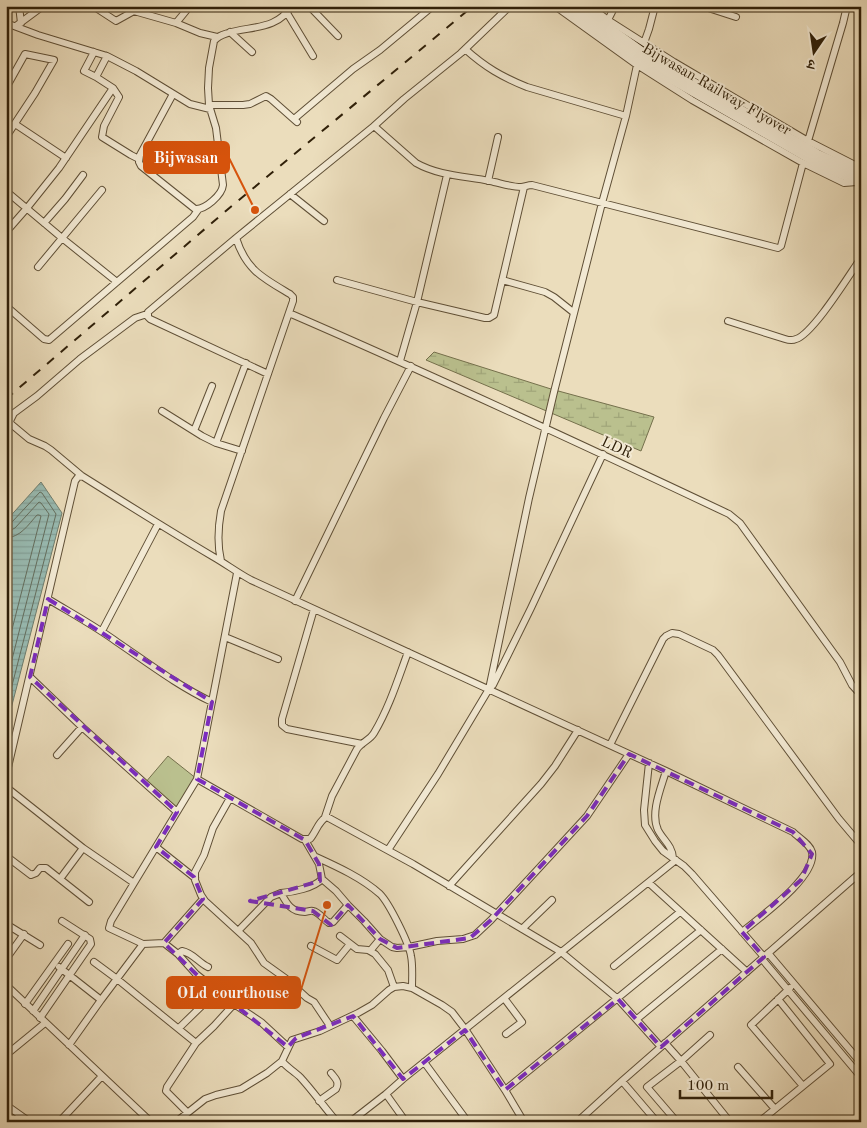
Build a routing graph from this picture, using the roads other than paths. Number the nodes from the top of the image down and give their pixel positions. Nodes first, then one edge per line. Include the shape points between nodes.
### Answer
1 (19, 6) edge
2 (43, 6) edge
3 (93, 6) edge
4 (190, 6) edge
5 (291, 6) edge
6 (309, 6) edge
7 (433, 6) edge
8 (510, 6) edge
9 (555, 6) edge
10 (566, 6) edge
11 (578, 6) edge
12 (590, 6) edge
13 (615, 6) edge
14 (655, 6) edge
15 (702, 6) edge
16 (847, 6) edge
17 (134, 8) edge
18 (287, 13) junction
19 (736, 17) dead end
20 (608, 20) junction
21 (6, 23) edge
22 (176, 23) junction
23 (18, 24) junction
24 (230, 32) junction
25 (338, 36) dead end
26 (217, 37) junction
27 (644, 43) junction
28 (465, 49) junction
29 (94, 52) junction
30 (252, 52) dead end
31 (107, 56) junction
32 (314, 56) dead end
33 (636, 65) junction
34 (96, 77) junction
35 (6, 88) edge
36 (113, 88) junction
37 (173, 94) junction
38 (210, 107) junction
39 (626, 116) junction
40 (15, 124) junction
41 (374, 126) junction
42 (6, 136) edge
43 (498, 137) dead end
44 (808, 141) junction
45 (66, 158) junction
46 (139, 159) junction
47 (803, 163) junction
48 (447, 175) junction
49 (83, 176) dead end
50 (859, 176) edge
51 (488, 181) junction
52 (524, 187) junction
53 (102, 190) dead end
54 (6, 191) edge
55 (290, 194) junction
56 (602, 203) junction
57 (27, 208) junction
58 (198, 210) junction
59 (324, 221) dead end
60 (44, 223) junction
61 (6, 232) edge
62 (62, 238) junction
63 (236, 238) junction
64 (861, 258) edge
65 (38, 267) dead end
66 (337, 280) dead end
67 (502, 280) junction
68 (117, 282) junction
69 (416, 302) junction
70 (6, 306) edge
71 (573, 312) junction
72 (289, 313) junction
73 (148, 314) junction
74 (728, 321) dead end
75 (400, 361) junction
76 (246, 363) junction
77 (411, 366) junction
78 (268, 374) junction
79 (212, 386) dead end
80 (162, 411) dead end
81 (546, 428) junction
82 (194, 432) junction
83 (216, 443) junction
84 (242, 451) junction
85 (603, 454) junction
86 (82, 476) junction
87 (158, 524) junction
88 (221, 561) junction
89 (237, 573) junction
90 (48, 599) junction
91 (295, 601) junction
92 (314, 609) junction
93 (102, 631) junction
94 (225, 637) junction
95 (408, 652) junction
96 (278, 659) dead end
97 (30, 677) junction
98 (489, 690) junction
99 (861, 695) edge
100 (212, 702) junction
101 (82, 727) junction
102 (578, 730) junction
103 (362, 744) junction
104 (610, 745) junction
105 (629, 754) junction
106 (57, 755) dead end
107 (650, 764) junction
108 (666, 771) junction
109 (6, 776) edge
110 (197, 779) junction
111 (6, 787) edge
112 (230, 798) junction
113 (177, 812) junction
114 (325, 817) junction
115 (306, 840) junction
116 (861, 845) edge
117 (156, 847) junction
118 (83, 848) junction
119 (388, 850) junction
120 (6, 856) edge
121 (316, 857) junction
122 (675, 859) junction
123 (861, 872) edge
124 (60, 878) junction
125 (195, 878) junction
126 (322, 879) junction
127 (134, 883) junction
128 (649, 883) junction
129 (450, 886) junction
130 (281, 893) junction
131 (203, 899) junction
132 (552, 900) dead end
133 (89, 902) dead end
134 (348, 905) junction
135 (680, 912) junction
136 (496, 914) junction
137 (62, 921) dead end
138 (6, 924) edge
139 (522, 929) junction
140 (701, 930) junction
141 (238, 931) junction
142 (742, 932) junction
143 (24, 934) junction
144 (85, 935) junction
145 (340, 936) dead end
146 (380, 939) junction
147 (164, 943) junction
148 (68, 944) dead end
149 (143, 944) junction
150 (350, 944) junction
151 (40, 945) dead end
152 (311, 946) dead end
153 (409, 947) junction
154 (722, 949) junction
155 (370, 951) junction
156 (562, 952) junction
157 (178, 954) junction
158 (765, 957) junction
159 (6, 958) edge
160 (94, 962) dead end
161 (55, 964) junction
162 (614, 966) dead end
163 (208, 967) dead end
164 (62, 969) junction
165 (747, 972) junction
166 (69, 976) junction
167 (117, 979) junction
168 (794, 984) junction
169 (6, 985) edge
170 (394, 987) junction
171 (412, 988) junction
172 (788, 990) junction
173 (217, 991) junction
174 (504, 998) junction
175 (618, 999) junction
176 (778, 999) junction
177 (101, 1000) junction
178 (25, 1004) junction
179 (234, 1004) junction
180 (33, 1011) junction
181 (353, 1016) junction
182 (637, 1019) junction
183 (43, 1020) junction
184 (330, 1026) junction
185 (179, 1028) junction
186 (465, 1029) junction
187 (506, 1034) dead end
188 (710, 1035) dead end
189 (196, 1042) junction
190 (70, 1045) junction
191 (663, 1045) junction
192 (288, 1047) junction
193 (6, 1055) edge
194 (282, 1061) junction
195 (681, 1061) junction
196 (424, 1062) junction
197 (861, 1063) edge
198 (738, 1067) dead end
199 (331, 1073) dead end
200 (102, 1076) junction
201 (861, 1077) edge
202 (403, 1079) junction
203 (622, 1081) junction
204 (803, 1086) junction
205 (505, 1090) junction
206 (386, 1094) junction
207 (319, 1101) junction
208 (6, 1105) edge
209 (775, 1109) junction
210 (187, 1112) junction
211 (30, 1122) edge
212 (59, 1122) edge
213 (151, 1122) edge
214 (176, 1122) edge
215 (336, 1122) edge
216 (350, 1122) edge
217 (406, 1122) edge
218 (468, 1122) edge
219 (524, 1122) edge
220 (576, 1122) edge
221 (657, 1122) edge
222 (677, 1122) edge
223 (730, 1122) edge
224 (759, 1122) edge

1 - 23 street
2 - 23 street
3 - 17 street via 116,21
4 - 22 street
5 - 18 street
6 - 25 street
7 - 38 street via 353,69 296,121 266,96 250,104
8 - 28 street
9 - 33 street
10 - 50 main road, Bijwasan Railway Flyover via 648,65 795,151 843,175
11 - 50 main road, Bijwasan Railway Flyover via 649,57
12 - 20 street
13 - 20 street
14 - 27 street
15 - 19 street
16 - 44 street
17 - 22 street
18 - 24 street via 276,22
18 - 32 street
20 - 27 street
21 - 23 street
22 - 26 street
23 - 29 street via 38,35
24 - 26 street
24 - 30 street
26 - 38 street via 209,68
27 - 44 street
28 - 39 street via 496,73 526,87
28 - 41 street
29 - 31 street
29 - 34 street via 84,72
31 - 34 street
31 - 37 street
33 - 39 street
33 - 47 street
34 - 36 street
35 - 40 street via 25,54 54,60
36 - 45 street
36 - 46 street via 119,97 102,137
37 - 38 street via 190,104
37 - 46 street
38 - 58 street via 223,185 220,194
39 - 56 street
40 - 42 street
40 - 45 street
41 - 48 street via 416,162
41 - 55 street
43 - 51 street
44 - 50 street via 855,164
45 - 57 street
46 - 58 street via 141,166
47 - 50 street via 844,183
47 - 56 street via 780,247
48 - 51 street
48 - 69 street
49 - 60 street
51 - 52 street
52 - 56 street via 532,185
52 - 67 street
53 - 62 street
54 - 57 street
55 - 59 street
55 - 63 street
56 - 71 street
57 - 60 street
57 - 61 street
58 - 68 street
60 - 62 street
62 - 65 street
62 - 68 street
63 - 72 street via 252,268 293,297
63 - 73 street
64 - 74 street via 819,319 796,340
66 - 69 street
67 - 69 street via 494,315 489,318
67 - 71 street via 550,294
68 - 70 street via 49,340
69 - 75 street
71 - 81 street
72 - 75 street, LDR
72 - 78 street
73 - 76 street via 150,319
73 - 86 street via 135,318 10,419 10,424 16,429 45,446
75 - 77 street, LDR
76 - 78 street
76 - 83 street
77 - 81 street, LDR
77 - 91 street
78 - 84 street
79 - 82 street
80 - 82 street
81 - 85 street, LDR
81 - 98 street
82 - 83 street
83 - 84 street
84 - 88 street via 220,518 218,546
85 - 98 street via 532,608
85 - 99 street, LDR via 736,519
86 - 87 street
86 - 90 street via 75,481
87 - 88 street
87 - 93 street
88 - 89 street
89 - 91 street
89 - 94 street
90 - 93 street
90 - 97 street
91 - 92 street
92 - 95 street
92 - 103 street via 282,725 287,729
93 - 100 street via 160,673
94 - 96 street
94 - 100 street
95 - 98 street
95 - 103 street via 382,719 373,736
97 - 101 street
97 - 109 street
98 - 102 street
98 - 119 street
100 - 110 street
101 - 106 street
101 - 113 street
102 - 104 street
102 - 129 street via 555,766
103 - 114 street via 332,796
104 - 105 street
104 - 116 street via 663,639 672,633 678,634 713,650 724,660
105 - 107 street
105 - 136 street via 587,816
107 - 108 street
107 - 122 street via 645,825 663,851
108 - 122 street via 655,819
108 - 142 street via 793,832 812,850 809,869 801,880
110 - 112 street
110 - 113 street
111 - 118 street
112 - 115 street
112 - 125 street via 213,828
113 - 117 street
114 - 115 street via 313,836
114 - 119 street
115 - 121 street
117 - 125 street
117 - 127 street
118 - 124 street
118 - 127 street
119 - 129 street
120 - 124 street via 31,875 43,867
121 - 126 street
121 - 153 street via 381,895
122 - 128 street
122 - 142 street
123 - 158 street
124 - 133 street
125 - 131 street
126 - 130 street via 297,891
126 - 134 street
127 - 149 street via 109,926 111,930
128 - 135 street
128 - 156 street
129 - 136 street
130 - 134 street via 293,909 315,911 330,922 334,922
130 - 141 street via 271,897
131 - 141 street
131 - 147 street
132 - 139 street
134 - 146 street
135 - 140 street
135 - 162 street
136 - 139 street
136 - 153 street via 470,938
137 - 144 street
138 - 143 street
139 - 156 street
140 - 154 street
140 - 175 street
141 - 184 street via 251,943 264,963 314,1002
142 - 158 street
143 - 151 street
143 - 159 street
144 - 164 street
144 - 166 street via 91,944
145 - 150 street
146 - 153 street via 392,947
146 - 155 street
147 - 149 street
147 - 157 street
148 - 161 street
149 - 167 street
150 - 152 street via 337,960
150 - 155 street
153 - 171 street
154 - 165 street
154 - 182 street
155 - 170 street via 388,970
156 - 174 street
156 - 175 street
157 - 163 street via 185,951
157 - 173 street
158 - 165 street
158 - 168 street
158 - 172 street
160 - 167 street
161 - 164 street
161 - 178 street
164 - 166 street
164 - 180 street
165 - 191 street
166 - 177 street
166 - 183 street
167 - 177 street
167 - 185 street
168 - 172 street
168 - 197 street
169 - 178 street
170 - 171 street
170 - 181 street
171 - 186 street via 448,1008
172 - 176 street
172 - 201 street
173 - 179 street
173 - 185 street
174 - 186 street
174 - 187 street via 522,1022
175 - 182 street
175 - 205 street
176 - 204 street via 751,1025
176 - 204 street via 830,1064
177 - 190 street
178 - 180 street
179 - 189 street
179 - 192 street via 261,1022
180 - 183 street
181 - 184 street
181 - 202 street
182 - 191 street
183 - 190 street
183 - 193 street
184 - 192 street via 296,1038
185 - 189 street
186 - 196 street
186 - 205 street
188 - 195 street
189 - 210 street via 166,1091
190 - 200 street
191 - 195 street
191 - 203 street
192 - 194 street
194 - 207 street
194 - 210 street via 247,1086 205,1099
195 - 222 street via 647,1087
195 - 223 street
196 - 202 street
196 - 218 street
198 - 209 street
199 - 207 street via 337,1081 336,1089
200 - 212 street
200 - 213 street
202 - 206 street
203 - 220 street
203 - 221 street
204 - 209 street
205 - 219 street
206 - 216 street
206 - 217 street
207 - 215 street
208 - 211 street
209 - 224 street
210 - 214 street

